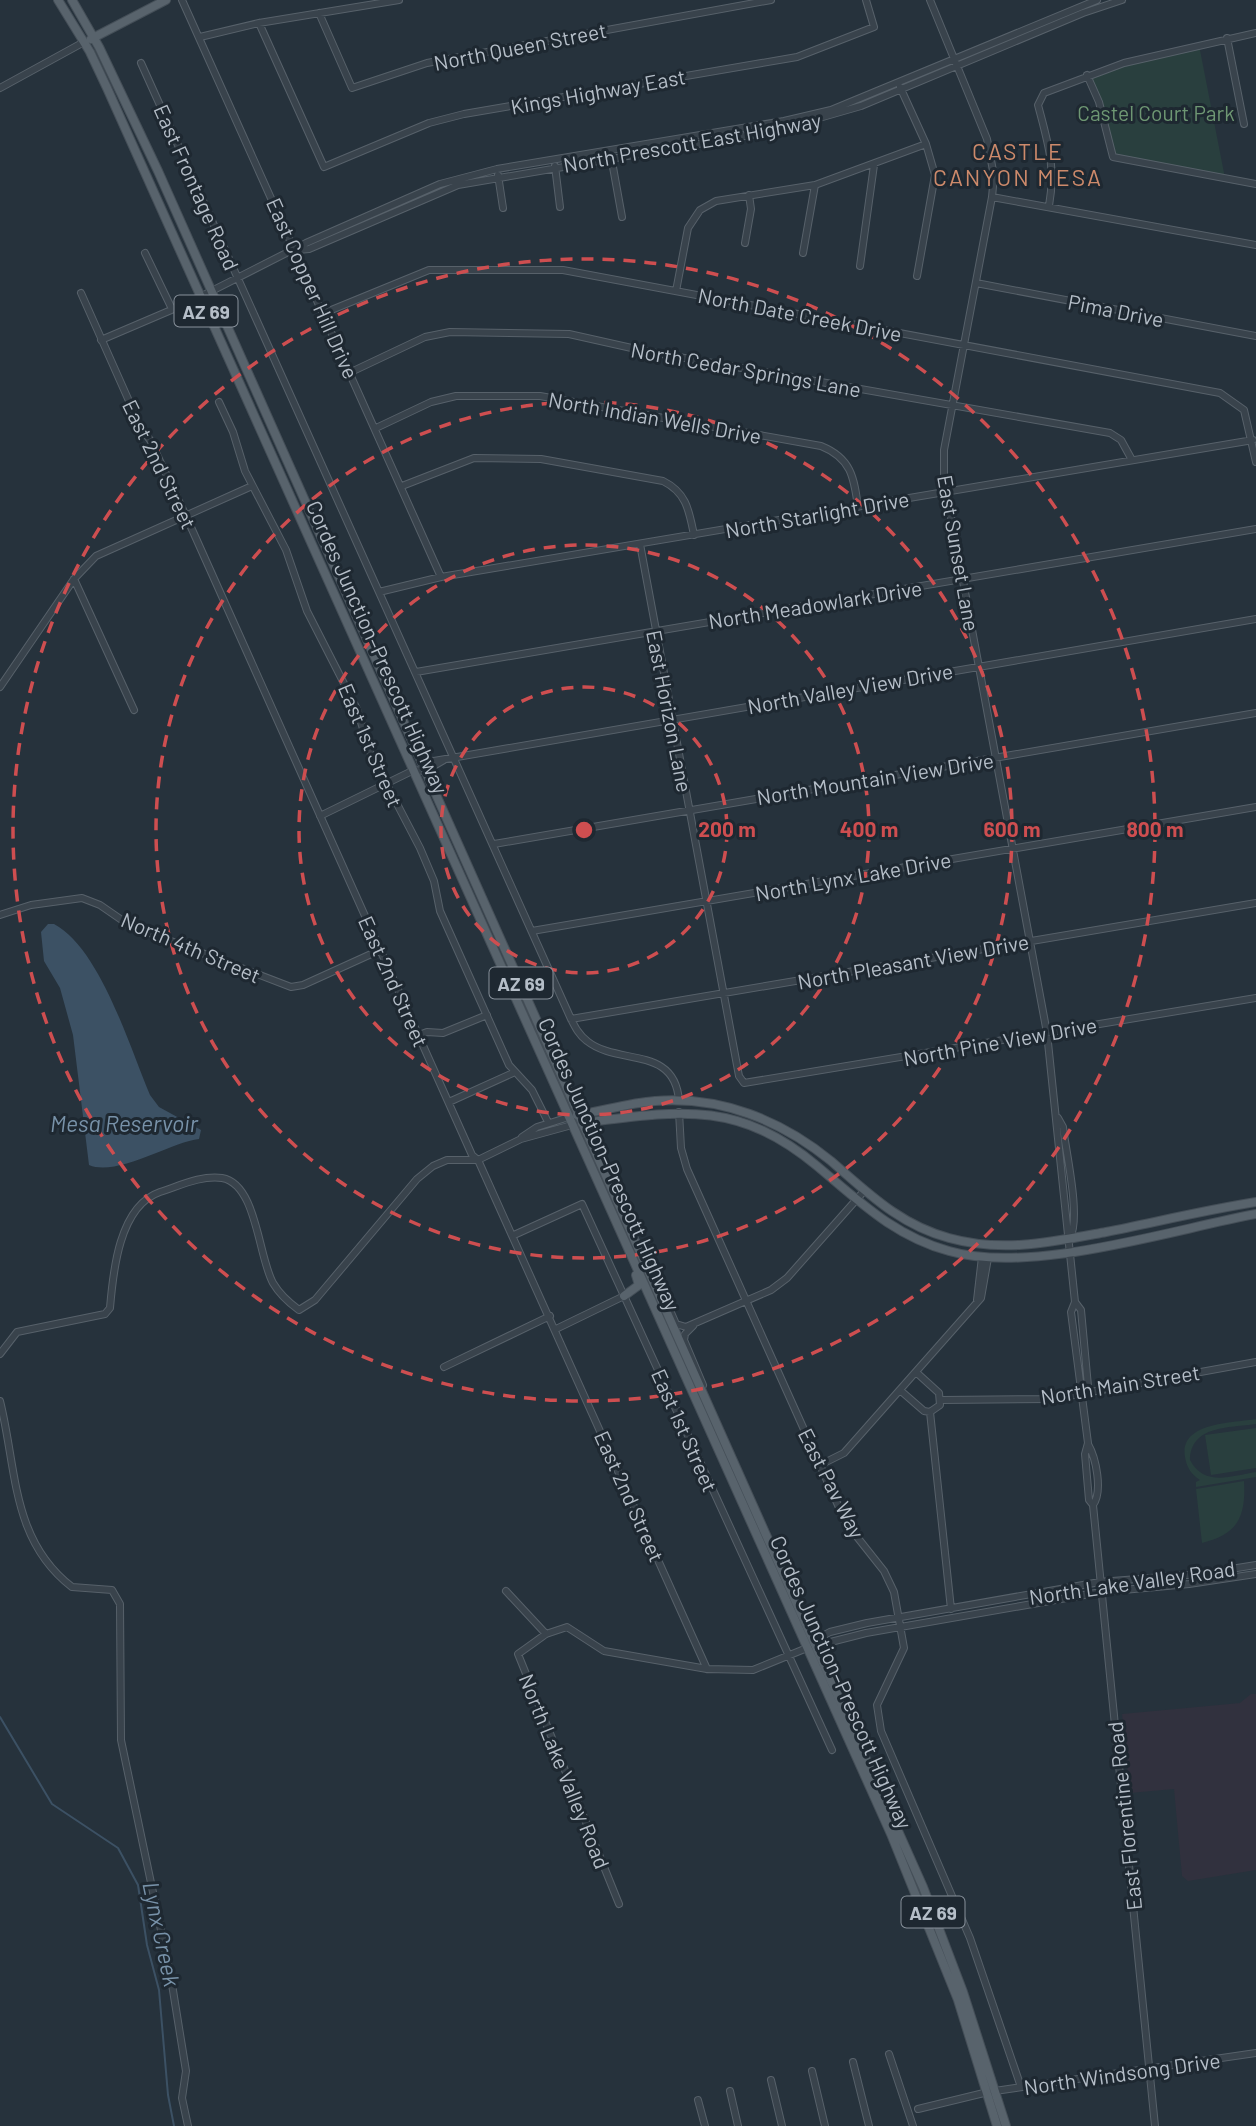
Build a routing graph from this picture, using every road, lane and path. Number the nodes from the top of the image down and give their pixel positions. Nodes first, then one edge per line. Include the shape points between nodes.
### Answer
1 (58, 0) edge
2 (72, 0) edge
3 (166, 0) edge
4 (182, 0) edge
5 (399, 0) edge
6 (771, 0) edge
7 (866, 0) edge
8 (1097, 0) edge
9 (1122, 0) edge
10 (932, 1) edge
11 (319, 13) junction
12 (259, 23) junction
13 (1256, 33) edge
14 (94, 37) junction
15 (200, 37) junction
16 (1227, 38) junction
17 (85, 43) junction
18 (955, 61) junction
19 (141, 63) dead end
20 (1087, 75) junction
21 (899, 85) junction
22 (0, 88) edge
23 (1244, 124) dead end
24 (926, 144) junction
25 (611, 155) junction
26 (555, 164) junction
27 (874, 165) junction
28 (498, 173) junction
29 (815, 184) junction
30 (1256, 184) edge
31 (749, 195) junction
32 (992, 197) junction
33 (1049, 205) junction
34 (560, 207) dead end
35 (503, 208) dead end
36 (622, 217) dead end
37 (745, 243) dead end
38 (1256, 244) edge
39 (296, 250) junction
40 (145, 253) dead end
41 (803, 253) dead end
42 (860, 266) dead end
43 (917, 276) dead end
44 (239, 278) junction
45 (976, 283) junction
46 (676, 291) junction
47 (212, 292) junction
48 (81, 293) dead end
49 (200, 297) junction
50 (172, 309) junction
51 (324, 313) junction
52 (1256, 336) edge
53 (102, 340) junction
54 (964, 345) junction
55 (351, 372) junction
56 (219, 402) dead end
57 (953, 406) junction
58 (376, 428) junction
59 (1254, 440) edge
60 (1132, 460) junction
61 (1256, 462) edge
62 (252, 486) junction
63 (402, 486) junction
64 (946, 492) junction
65 (858, 506) junction
66 (186, 516) junction
67 (1256, 530) edge
68 (694, 535) junction
69 (640, 544) junction
70 (442, 577) junction
71 (74, 579) junction
72 (963, 579) junction
73 (380, 592) junction
74 (1256, 619) edge
75 (655, 631) junction
76 (979, 666) junction
77 (416, 672) junction
78 (0, 687) edge
79 (134, 710) dead end
80 (1256, 713) edge
81 (671, 718) junction
82 (454, 757) junction
83 (996, 757) junction
84 (420, 760) junction
85 (444, 760) junction
86 (414, 770) junction
87 (425, 771) junction
88 (390, 785) junction
89 (422, 787) junction
90 (1256, 807) edge
91 (689, 808) junction
92 (320, 816) junction
93 (494, 845) junction
94 (1013, 849) junction
95 (706, 901) junction
96 (1256, 903) edge
97 (0, 915) edge
98 (532, 931) junction
99 (1030, 941) junction
100 (380, 950) junction
101 (724, 993) junction
102 (1256, 998) edge
103 (487, 1015) junction
104 (571, 1019) junction
105 (1047, 1033) junction
106 (419, 1035) junction
107 (515, 1072) junction
108 (744, 1083) joint
109 (679, 1101) junction
110 (449, 1102) junction
111 (720, 1106) junction
112 (679, 1112) junction
113 (648, 1114) junction
114 (582, 1119) junction
115 (570, 1121) junction
116 (548, 1122) junction
117 (520, 1139) junction
118 (478, 1160) junction
119 (864, 1191) junction
120 (856, 1200) junction
121 (1256, 1202) edge
122 (611, 1210) junction
123 (1256, 1214) edge
124 (514, 1235) junction
125 (1070, 1238) junction
126 (1071, 1251) junction
127 (985, 1257) junction
128 (652, 1278) junction
129 (624, 1296) junction
130 (746, 1301) junction
131 (550, 1317) junction
132 (695, 1325) junction
133 (556, 1329) junction
134 (0, 1354) edge
135 (1256, 1362) edge
136 (444, 1367) dead end
137 (917, 1373) junction
138 (901, 1391) junction
139 (1083, 1394) junction
140 (0, 1401) edge
141 (942, 1401) junction
142 (930, 1412) junction
143 (717, 1426) junction
144 (820, 1465) junction
145 (1256, 1564) edge
146 (1256, 1574) edge
147 (1100, 1582) junction
148 (506, 1591) dead end
149 (1101, 1592) junction
150 (951, 1609) junction
151 (900, 1618) junction
152 (902, 1627) junction
153 (546, 1634) junction
154 (812, 1645) junction
155 (787, 1656) junction
156 (707, 1669) junction
157 (832, 1750) dead end
158 (619, 1903) dead end
159 (928, 1920) junction
160 (937, 1923) junction
161 (1256, 2053) edge
162 (889, 2054) dead end
163 (853, 2062) dead end
164 (1149, 2069) junction
165 (812, 2071) dead end
166 (771, 2080) dead end
167 (1021, 2087) junction
168 (730, 2091) dead end
169 (992, 2091) junction
170 (698, 2100) dead end
171 (918, 2109) dead end
172 (188, 2126) edge
173 (705, 2126) edge
174 (738, 2126) edge
175 (782, 2126) edge
176 (825, 2126) edge
177 (869, 2126) edge
178 (913, 2126) edge
179 (997, 2126) edge
180 (1006, 2126) edge
181 (1156, 2126) edge

1 - 17 main road, Cordes Junction–Prescott Highway / AZ 69
2 - 14 main road, Cordes Junction–Prescott Highway / AZ 69
3 - 14 main road
4 - 15 street, East Copper Hill Drive
5 - 11 street
6 - 11 street, North Queen Street via 440,60 352,88
7 - 12 street, Kings Highway East via 874,27 797,57 464,114 396,136 324,167
8 - 18 street, North Prescott East Highway
9 - 18 street, North Prescott East Highway
10 - 18 street, East Sunset Lane
11 - 12 street
12 - 15 street
13 - 16 street
14 - 17 main road
14 - 47 main road, Cordes Junction–Prescott Highway / AZ 69
15 - 39 street, East Copper Hill Drive
16 - 20 street
16 - 23 street
17 - 22 street
17 - 49 main road, Cordes Junction–Prescott Highway / AZ 69
18 - 21 street, North Prescott East Highway
18 - 32 street, East Sunset Lane via 987,139 994,176
19 - 44 street, East Frontage Road
20 - 30 street via 1113,157
20 - 33 street via 1044,93 1038,105 1052,155
21 - 24 street
21 - 25 street, North Prescott East Highway via 831,110 755,130
24 - 27 street
24 - 43 street via 935,175
25 - 26 street, North Prescott East Highway
25 - 36 street
26 - 28 street, North Prescott East Highway
26 - 34 street
27 - 29 street
27 - 42 street
28 - 35 street
28 - 39 street, North Prescott East Highway via 440,184
29 - 31 street
29 - 41 street
31 - 37 street
31 - 46 street via 716,201 700,210 688,228
32 - 33 street
32 - 45 street, East Sunset Lane
33 - 38 street
39 - 44 street, North Prescott East Highway
39 - 51 street, East Copper Hill Drive
40 - 50 street
44 - 47 street, North Prescott East Highway
44 - 73 street, East Frontage Road
45 - 52 street, Pima Drive
45 - 54 street, East Sunset Lane
46 - 51 street, North Date Creek Drive via 563,270 449,268 410,276
46 - 54 street, North Date Creek Drive
47 - 49 street, North Prescott East Highway
47 - 84 main road, Cordes Junction–Prescott Highway / AZ 69
48 - 53 street, East 2nd Street
49 - 50 street, North Prescott East Highway
49 - 86 main road, Cordes Junction–Prescott Highway / AZ 69
50 - 53 street, North Prescott East Highway
51 - 55 street, East Copper Hill Drive
53 - 66 street, East 2nd Street
54 - 57 street, East Sunset Lane
54 - 59 street, North Date Creek Drive via 1220,393 1244,410
55 - 57 street, North Cedar Springs Lane via 425,337 450,332 569,334
55 - 58 street, East Copper Hill Drive
56 - 62 street, East 1st Street
57 - 60 street, North Cedar Springs Lane via 1110,433 1121,440
57 - 64 street, East Sunset Lane via 944,459
58 - 63 street, East Copper Hill Drive
58 - 65 street, North Indian Wells Drive via 430,402 456,396 567,399 821,446 843,457 850,467
59 - 60 street, North Starlight Drive
59 - 61 street, North Date Creek Drive
60 - 64 street, North Starlight Drive
62 - 66 street
62 - 88 street, East 1st Street via 357,709 370,752
63 - 68 street via 474,458 559,461 674,486 688,503
63 - 70 street, East Copper Hill Drive
64 - 65 street, North Starlight Drive
64 - 72 street, East Sunset Lane
65 - 68 street, North Starlight Drive
66 - 71 street via 96,556
66 - 92 street, East 2nd Street
67 - 72 street, North Meadowlark Drive
68 - 69 street, North Starlight Drive
69 - 70 street, North Starlight Drive
69 - 75 street, East Horizon Lane
70 - 73 street, North Starlight Drive
71 - 78 street
71 - 79 street
72 - 75 street, North Meadowlark Drive
72 - 76 street, East Sunset Lane
73 - 77 street, East Frontage Road
74 - 76 street, North Valley View Drive
75 - 77 street, North Meadowlark Drive
75 - 81 street, East Horizon Lane
76 - 81 street, North Valley View Drive
76 - 83 street, East Sunset Lane
77 - 82 street, East Frontage Road
80 - 83 street, North Mountain View Drive
81 - 82 street, North Valley View Drive
81 - 91 street, East Horizon Lane
82 - 85 street, North Valley View Drive
82 - 93 street, East Frontage Road
83 - 91 street, North Mountain View Drive
83 - 94 street, East Sunset Lane
84 - 85 street, North Valley View Drive
84 - 87 main road, Cordes Junction–Prescott Highway / AZ 69
85 - 87 street, North Valley View Drive
86 - 87 street
86 - 88 street
86 - 89 main road, Cordes Junction–Prescott Highway / AZ 69
87 - 114 main road, Cordes Junction–Prescott Highway / AZ 69
88 - 89 street via 412,779
88 - 92 street
88 - 103 street, East 1st Street
89 - 115 main road, Cordes Junction–Prescott Highway / AZ 69
90 - 94 street, North Lynx Lake Drive
91 - 93 street, North Mountain View Drive
91 - 95 street, East Horizon Lane
92 - 100 street, East 2nd Street
93 - 98 street, East Frontage Road
94 - 95 street, North Lynx Lake Drive
94 - 99 street, East Sunset Lane
95 - 98 street, North Lynx Lake Drive
95 - 101 street, East Horizon Lane
96 - 99 street, North Pleasant View Drive
97 - 100 street, North 4th Street via 82,898 129,925 291,987
98 - 104 street, East Frontage Road
99 - 101 street, North Pleasant View Drive
99 - 105 street, East Sunset Lane
100 - 106 street, East 2nd Street
101 - 104 street, North Pleasant View Drive
101 - 108 street, East Horizon Lane
102 - 105 street, North Pine View Drive
103 - 106 street via 443,1034
103 - 107 street, East 1st Street
104 - 109 street, East Frontage Road via 588,1042 660,1066 675,1081
105 - 108 street, North Pine View Drive
105 - 125 street, East Florentine Road via 1070,1189 1074,1230
106 - 110 street, East 2nd Street
107 - 110 street
107 - 116 street, East 1st Street via 532,1090
109 - 111 main road
109 - 113 main road via 672,1108
109 - 114 main road via 656,1101
110 - 118 street, East 2nd Street via 472,1156
111 - 112 main road
111 - 119 main road via 791,1132
112 - 113 main road
112 - 120 main road via 746,1123 771,1134
112 - 130 street, East Pav Way via 687,1169
113 - 114 main road
114 - 115 main road
114 - 128 main road, Cordes Junction–Prescott Highway / AZ 69
115 - 116 street
115 - 117 street
115 - 122 main road, Cordes Junction–Prescott Highway / AZ 69
116 - 117 street
117 - 118 street
118 - 124 street, East 2nd Street
118 - 134 street via 447,1160 429,1169 315,1300 299,1310 273,1282 246,1195 232,1181 200,1179 155,1194 141,1203 117,1248 110,1308 105,1314 17,1332
119 - 120 street
119 - 125 main road via 909,1224 974,1244 1019,1247
120 - 127 main road via 911,1237 951,1252
120 - 130 street via 787,1278
121 - 125 main road
122 - 129 main road via 638,1280 635,1291
122 - 154 main road, Cordes Junction–Prescott Highway / AZ 69
123 - 126 main road
124 - 129 street, East 1st Street via 582,1204
124 - 131 street, East 2nd Street
125 - 126 street, East Florentine Road
126 - 127 main road via 1021,1258
126 - 139 street, East Florentine Road via 1088,1386
127 - 137 street via 976,1300
128 - 132 street via 676,1324
128 - 143 main road, Cordes Junction–Prescott Highway / AZ 69
129 - 133 street
129 - 155 street, East 1st Street
130 - 132 street
130 - 144 street, East Pav Way
131 - 133 street, East 2nd Street
131 - 136 street
132 - 143 street via 684,1334 684,1340
133 - 156 street, East 2nd Street
135 - 139 street, North Main Street
137 - 138 street
137 - 141 street
138 - 142 street
138 - 144 street via 844,1453
139 - 141 street, North Main Street
139 - 147 street, East Florentine Road via 1095,1465 1098,1499 1093,1505
140 - 172 street via 24,1525 36,1549 72,1587 112,1590 120,1604 121,1740 171,1978 186,2071 183,2098
141 - 142 street
142 - 150 street
143 - 154 main road, Cordes Junction–Prescott Highway / AZ 69
144 - 151 street, East Pav Way via 846,1523 889,1579
145 - 147 street, North Lake Valley Road via 1200,1574
146 - 149 street, North Lake Valley Road
147 - 149 street, East Florentine Road
147 - 150 street, North Lake Valley Road
148 - 153 street
149 - 152 street, North Lake Valley Road
149 - 164 street, East Florentine Road
150 - 151 street, North Lake Valley Road
151 - 152 street, East Pav Way
151 - 154 street, North Lake Valley Road via 839,1629
152 - 154 street, North Lake Valley Road
152 - 167 street, East Pav Way via 902,1657 877,1705 881,1731 970,1938
153 - 156 street, North Lake Valley Road via 567,1627 604,1651
153 - 158 street, North Lake Valley Road via 518,1654
154 - 155 street, North Lake Valley Road
154 - 159 main road, Cordes Junction–Prescott Highway / AZ 69
154 - 160 main road, Cordes Junction–Prescott Highway / AZ 69
155 - 156 street, North Lake Valley Road via 752,1670
155 - 157 street, East 1st Street
159 - 160 main road
159 - 169 main road, Cordes Junction–Prescott Highway / AZ 69
160 - 169 main road, Cordes Junction–Prescott Highway / AZ 69
161 - 164 street, North Windsong Drive
162 - 178 street
163 - 177 street
164 - 167 street, North Windsong Drive
164 - 181 street, East Florentine Road
165 - 176 street
166 - 175 street
167 - 169 street, North Windsong Drive
168 - 174 street
169 - 171 street, North Windsong Drive
169 - 179 main road, Cordes Junction–Prescott Highway / AZ 69
169 - 180 main road, Cordes Junction–Prescott Highway / AZ 69
170 - 173 street

